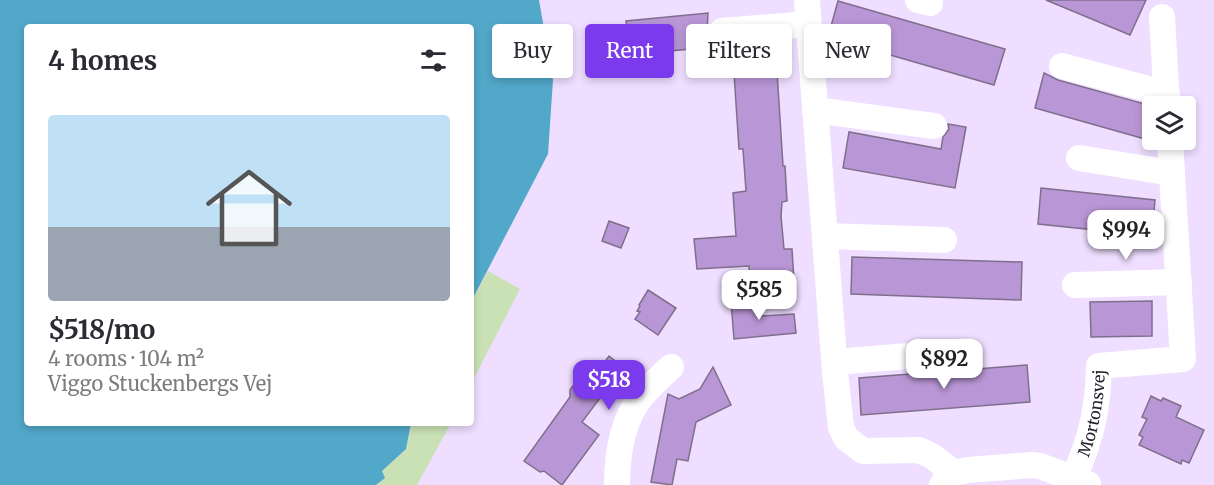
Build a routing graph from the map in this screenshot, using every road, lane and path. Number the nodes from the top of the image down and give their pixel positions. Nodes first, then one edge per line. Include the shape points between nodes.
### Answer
1 (808, 12) edge
2 (1162, 17) dead end
3 (756, 24) edge
4 (1062, 66) dead end
5 (1155, 96) edge
6 (1167, 96) edge
7 (815, 110) junction
8 (934, 126) dead end
9 (1171, 150) edge
10 (1079, 158) dead end
11 (1172, 173) junction
12 (825, 236) junction
13 (944, 240) dead end
14 (1179, 282) junction
15 (1074, 285) dead end
16 (969, 351) dead end
17 (835, 362) junction
18 (671, 367) dead end
19 (948, 479) edge
20 (1082, 482) edge
21 (617, 485) edge

1 - 3 street
1 - 7 street
2 - 6 street
4 - 5 street
7 - 8 street
7 - 12 street
9 - 11 street, Mortonsvej
10 - 11 street
11 - 14 street, Mortonsvej
12 - 13 street
12 - 17 street
14 - 15 street
14 - 20 street, Mortonsvej via 1183,359 1099,366 1098,396
16 - 17 street
17 - 19 street via 846,438 863,451 919,450 932,456
18 - 21 street via 640,398 624,429
19 - 20 street via 1022,465 1040,466

